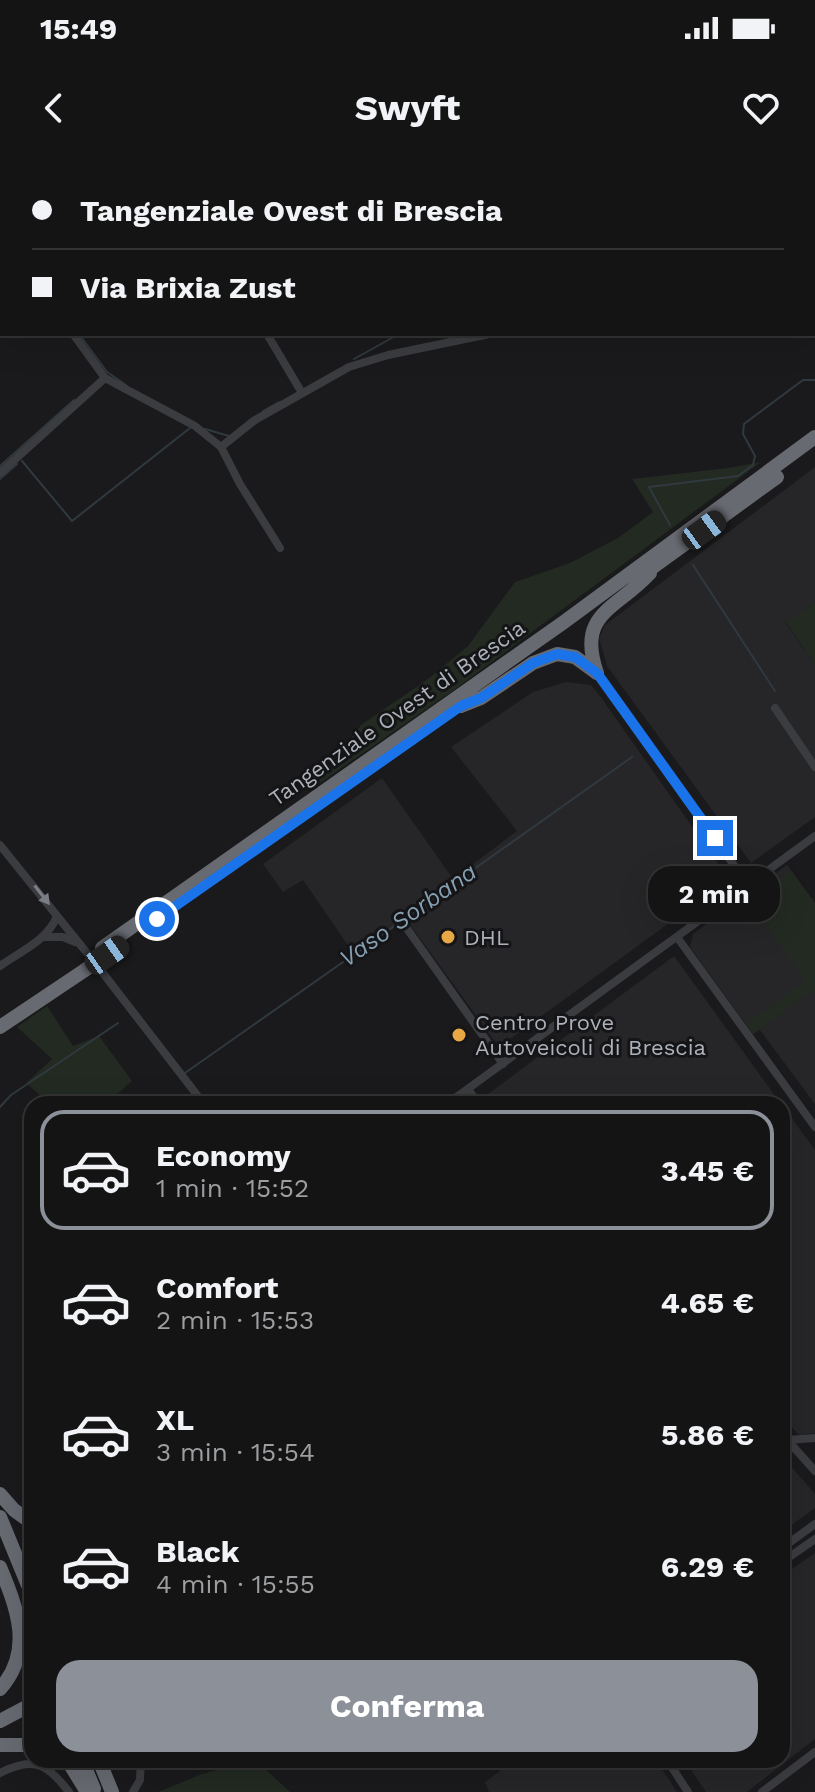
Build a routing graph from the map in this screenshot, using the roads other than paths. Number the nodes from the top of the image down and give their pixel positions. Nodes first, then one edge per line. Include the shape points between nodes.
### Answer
1 (74, 336) edge
2 (268, 336) edge
3 (479, 336) edge
4 (105, 378) junction
5 (302, 393) junction
6 (815, 437) edge
7 (221, 447) junction
8 (815, 449) edge
9 (0, 473) edge
10 (280, 548) dead end
11 (659, 563) junction
12 (597, 673) junction
13 (461, 706) junction
14 (775, 708) dead end
15 (815, 767) edge
16 (815, 836) edge
17 (0, 845) edge
18 (748, 885) junction
19 (57, 916) junction
20 (398, 916) dead end
21 (43, 937) junction
22 (677, 937) junction
23 (92, 958) junction
24 (0, 966) edge
25 (0, 1018) edge
26 (0, 1027) edge
27 (503, 1064) junction
28 (468, 1089) junction
29 (198, 1096) edge
30 (458, 1096) edge
31 (473, 1096) edge
32 (815, 1127) edge
33 (790, 1438) edge
34 (815, 1438) edge
35 (790, 1444) edge
36 (815, 1471) edge
37 (0, 1494) edge
38 (0, 1517) edge
39 (24, 1517) edge
40 (815, 1524) edge
41 (815, 1539) edge
42 (790, 1542) edge
43 (790, 1556) edge
44 (0, 1557) edge
45 (0, 1567) edge
46 (24, 1576) edge
47 (24, 1616) edge
48 (0, 1689) edge
49 (24, 1708) edge
50 (0, 1721) edge
51 (0, 1745) edge
52 (24, 1745) edge
53 (815, 1752) edge
54 (24, 1763) edge
55 (45, 1768) edge
56 (71, 1768) edge
57 (85, 1768) edge
58 (102, 1768) edge
59 (141, 1768) edge
60 (672, 1768) edge
61 (0, 1773) edge
62 (69, 1792) edge
63 (87, 1792) edge
64 (95, 1792) edge
65 (112, 1792) edge
66 (133, 1792) edge
67 (688, 1792) edge
68 (762, 1792) edge

1 - 4 street
2 - 5 street
3 - 5 street via 349,367
4 - 7 street via 195,426
4 - 9 street
5 - 7 street
6 - 23 highway, Tangenziale Ovest di Brescia
7 - 10 street
8 - 11 highway, Tangenziale Ovest di Brescia
11 - 12 highway via 594,625 589,646
11 - 13 highway, Tangenziale Ovest di Brescia
12 - 13 highway via 575,657 557,654
12 - 18 street
13 - 23 highway, Tangenziale Ovest di Brescia
14 - 15 street
16 - 18 street
17 -> 19 street
18 - 22 street
19 - 21 street
19 - 23 street
20 - 27 street
21 - 23 street via 63,937
21 - 24 street
22 - 27 street
22 - 32 street
23 - 25 highway, Tangenziale Ovest di Brescia
23 - 26 highway, Tangenziale Ovest di Brescia
23 - 29 street
27 - 28 street
28 - 30 street
28 - 31 street
33 - 34 street
35 - 36 street
37 - 39 highway
38 - 46 highway
40 - 42 street
41 - 43 street
44 - 47 highway
45 - 48 highway via 17,1610 21,1638 14,1668
49 - 50 highway
51 - 52 highway
53 - 68 street
54 - 61 street
55 - 62 street
56 - 63 highway
57 - 64 highway
58 - 65 highway
59 - 66 street
60 - 67 street

